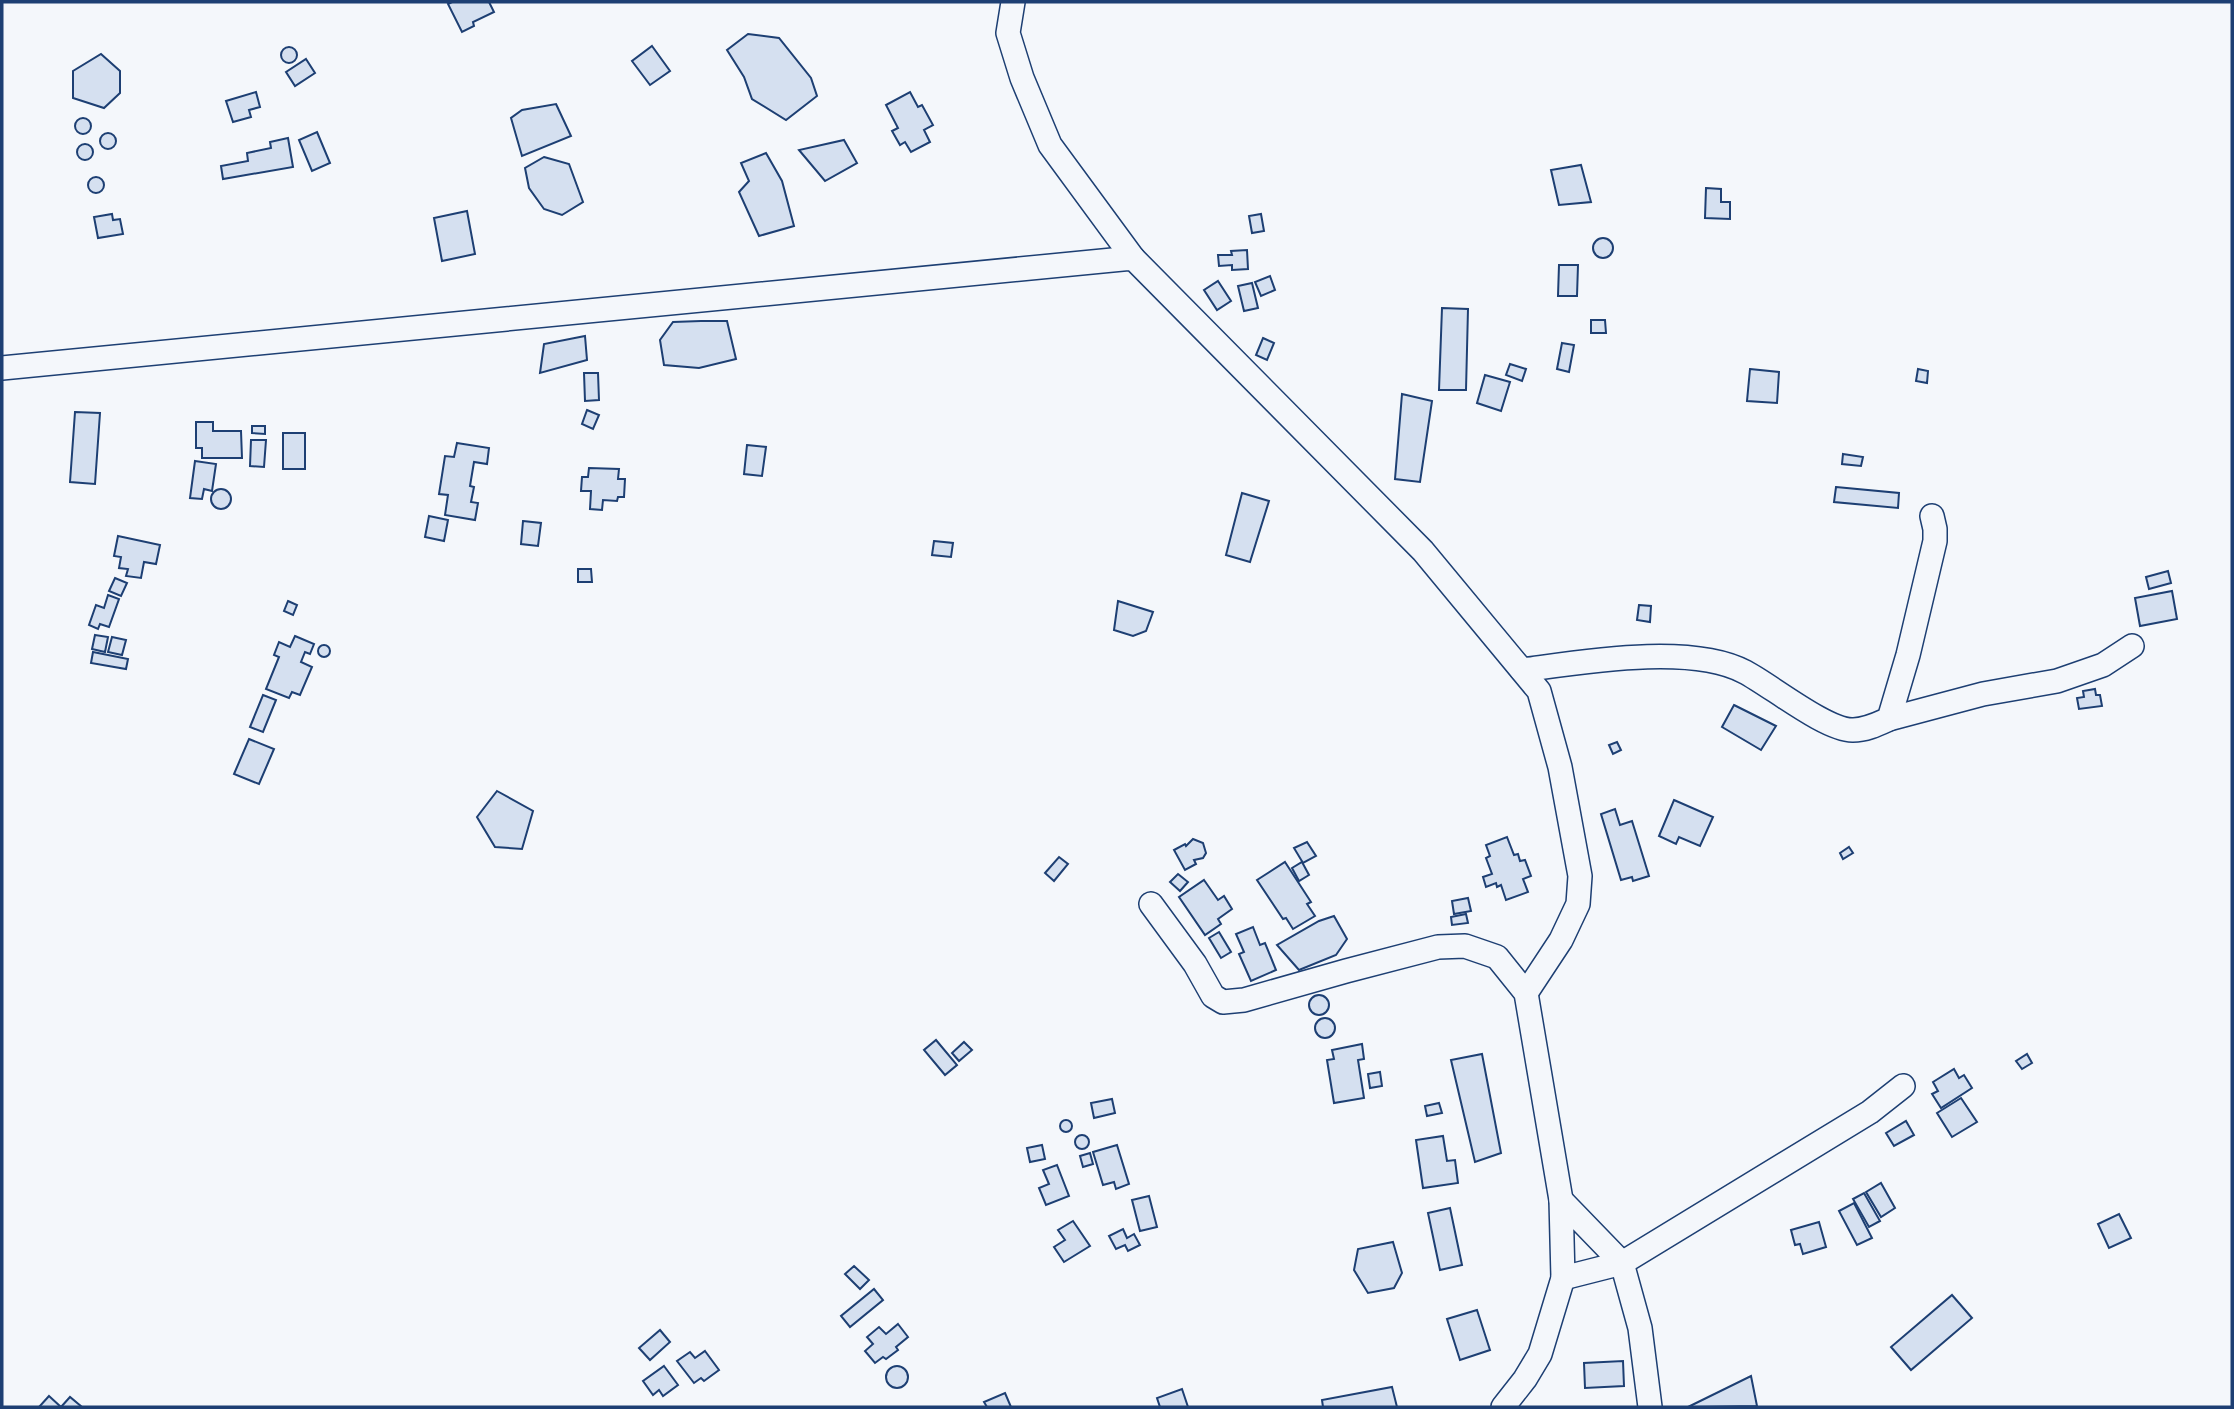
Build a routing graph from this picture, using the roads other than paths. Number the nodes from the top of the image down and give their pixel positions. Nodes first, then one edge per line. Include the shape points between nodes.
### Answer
1 (1013, 2) edge
2 (1133, 258) junction
3 (2, 368) edge
4 (1932, 516) dead end
5 (2132, 646) dead end
6 (1522, 670) junction
7 (1889, 719) junction
8 (1151, 904) dead end
9 (1526, 993) junction
10 (1903, 1086) dead end
11 (1561, 1200) junction
12 (1622, 1263) junction
13 (1563, 1278) junction
14 (1503, 1407) edge
15 (1650, 1407) edge

1 - 2 street via 1007,33 1050,145
2 - 3 street
2 - 6 street via 1423,551
4 - 7 street via 1935,541
5 - 7 street via 2103,664 2057,681 1983,694
6 - 7 street via 1605,659 1677,657 1725,663 1830,723 1851,730
6 - 9 street via 1539,691 1560,767 1580,876 1578,904 1562,940
8 - 9 street via 1213,996 1223,1002 1438,947 1465,946 1497,957
9 - 11 street
10 - 12 street via 1870,1112
11 - 12 street
11 - 13 street
12 - 13 street
12 - 15 street via 1640,1328
13 - 14 street via 1540,1354

